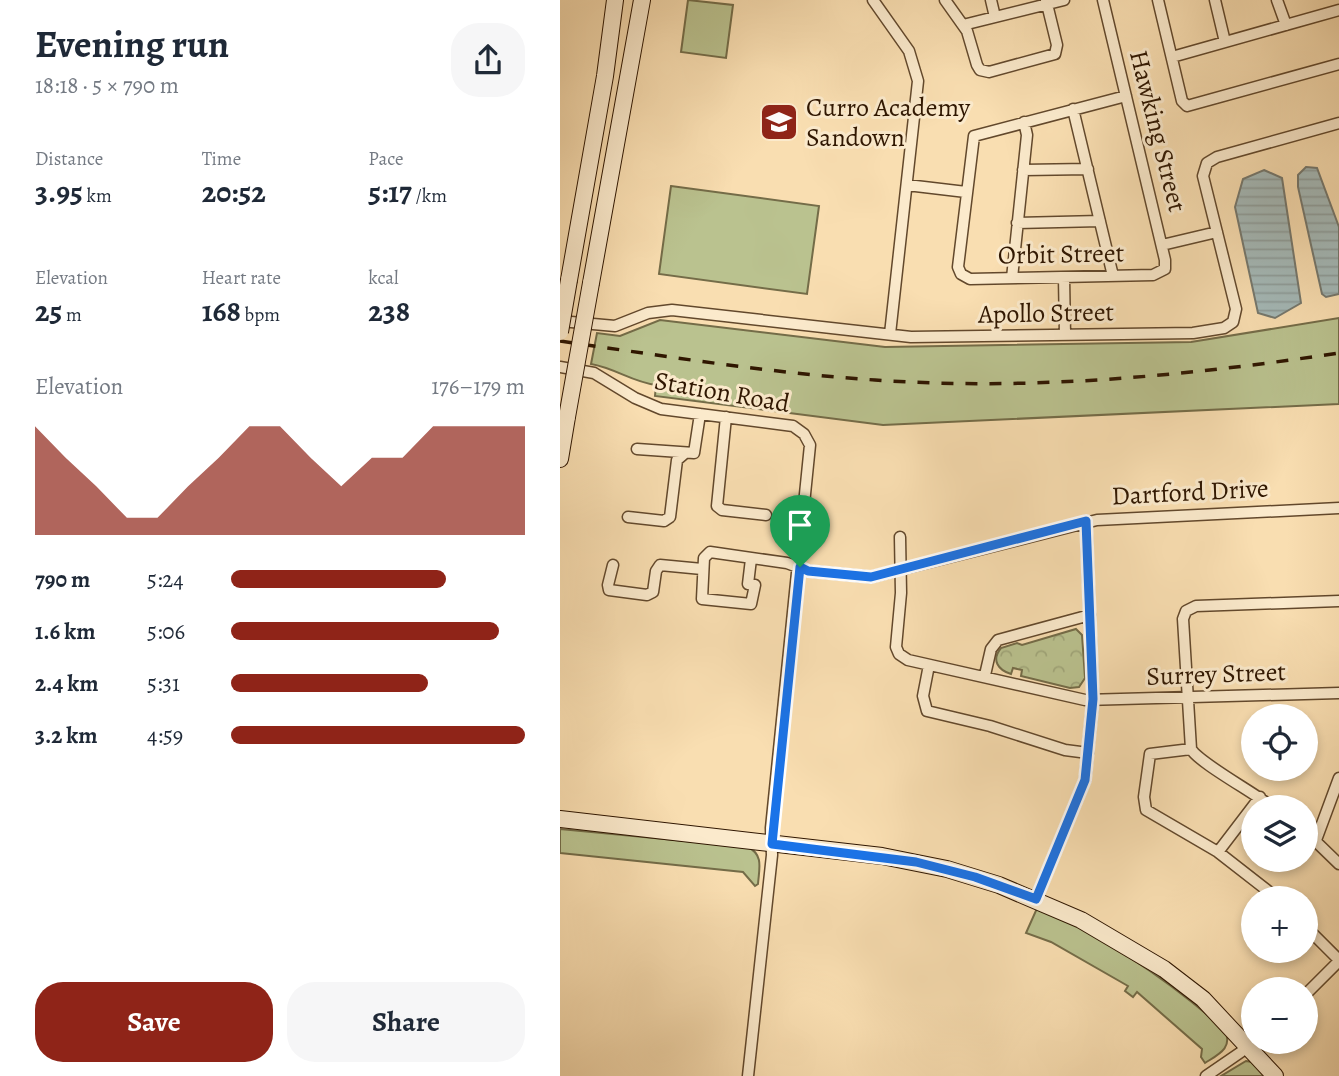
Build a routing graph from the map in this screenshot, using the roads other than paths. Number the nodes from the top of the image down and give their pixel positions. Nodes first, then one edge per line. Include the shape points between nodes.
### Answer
1 (615, 0) edge
2 (642, 0) edge
3 (873, 0) edge
4 (946, 0) edge
5 (991, 0) edge
6 (1064, 0) edge
7 (1103, 0) edge
8 (1158, 0) edge
9 (1214, 0) edge
10 (1277, 0) edge
11 (1046, 2) edge
12 (1339, 10) edge
13 (995, 17) junction
14 (963, 25) junction
15 (1286, 25) junction
16 (1225, 42) junction
17 (1172, 57) junction
18 (1339, 64) edge
19 (1126, 96) junction
20 (1073, 109) junction
21 (1024, 122) junction
22 (1339, 123) edge
23 (1088, 169) junction
24 (1023, 170) junction
25 (907, 186) junction
26 (966, 192) junction
27 (1100, 221) junction
28 (1017, 223) junction
29 (1217, 232) junction
30 (1162, 245) junction
31 (1163, 271) joint
32 (1113, 276) junction
33 (1064, 277) junction
34 (1012, 278) junction
35 (560, 321) edge
36 (560, 332) edge
37 (890, 334) junction
38 (1065, 335) junction
39 (560, 367) edge
40 (701, 414) junction
41 (726, 417) junction
42 (637, 449) dead end
43 (684, 454) junction
44 (560, 458) edge
45 (1339, 508) edge
46 (766, 515) dead end
47 (628, 517) dead end
48 (1086, 521) junction
49 (900, 537) dead end
50 (751, 559) junction
51 (613, 565) dead end
52 (800, 567) junction
53 (702, 569) junction
54 (901, 571) junction
55 (1339, 601) edge
56 (1090, 615) junction
57 (929, 665) junction
58 (985, 675) junction
59 (1339, 693) edge
60 (1093, 699) junction
61 (1186, 699) junction
62 (1191, 749) junction
63 (1088, 753) junction
64 (1339, 778) edge
65 (1257, 795) edge
66 (560, 819) edge
67 (1241, 822) edge
68 (1318, 835) edge
69 (1318, 842) edge
70 (772, 844) junction
71 (1218, 852) junction
72 (1339, 864) edge
73 (1262, 886) edge
74 (1036, 899) junction
75 (1318, 942) edge
76 (1337, 966) edge
77 (1318, 983) edge
78 (1241, 1032) edge
79 (1241, 1052) edge
80 (1260, 1054) edge
81 (747, 1076) edge
82 (1206, 1076) edge
83 (1275, 1076) edge

1 - 36 main road, bridge
2 - 44 main road, bridge
3 - 25 street via 906,45 917,73
4 - 14 street
5 - 13 street
6 - 11 street
7 - 19 street, Hawking Street
8 - 17 street
9 - 16 street
10 - 15 street
11 - 13 street
11 - 14 street via 1057,45 1055,54 1047,58 984,72 977,65
12 - 15 street
13 - 14 street
15 - 16 street
16 - 17 street
17 - 18 street via 1182,102 1191,106
19 - 20 street
19 - 30 street, Hawking Street
20 - 21 street
20 - 23 street
21 - 24 street
21 - 26 street via 980,133 972,140
22 - 29 street, Apollo Street via 1210,160 1203,176
23 - 24 street
23 - 27 street
24 - 28 street
25 - 26 street
25 - 37 street
26 - 34 street, Orbit Street via 961,274 970,279
27 - 28 street
27 - 32 street
28 - 34 street
29 - 30 street
29 - 38 street, Apollo Street via 1236,309 1227,327 1193,333
30 - 31 street, Hawking Street
31 - 32 street, Orbit Street
32 - 33 street, Orbit Street
33 - 34 street, Orbit Street
33 - 38 street
35 - 37 street, Apollo Street via 615,326 648,313 672,310
37 - 38 street, Apollo Street
39 - 40 street, Station Road via 594,373 650,406
40 - 41 street, Station Road
40 - 43 street via 697,449
41 - 46 street via 717,506
41 - 52 street, Station Road via 793,426 808,440 812,453
42 - 43 street
43 - 47 street via 677,460 670,517 664,521
45 - 48 street, Dartford Drive
48 - 54 street, Dartford Drive
48 - 56 street
49 - 54 street
50 - 52 street, Dartford Drive
50 - 53 street, Dartford Drive via 710,552 704,556
50 - 53 street via 748,584 755,585 754,600 747,606 703,600
51 - 53 street via 609,590 647,595 653,592 660,565
52 - 54 street, Dartford Drive via 859,577
52 - 70 street, Station Road
54 - 57 street, Surrey Street via 897,651 904,659
55 - 61 street via 1189,609 1182,623
56 - 58 street via 998,640
56 - 60 street
57 - 58 street, Surrey Street
57 - 63 street via 923,696 927,711
58 - 60 street, Surrey Street
59 - 61 street, Surrey Street
60 - 61 street, Surrey Street
60 - 63 street
61 - 62 street
62 - 65 street via 1200,760
62 - 71 street via 1150,754 1144,804 1164,822
63 - 74 street via 1079,795
64 - 68 street
66 - 70 main road
67 - 71 street
69 - 72 street
70 - 74 main road via 916,862
70 - 81 street, Station Road
71 - 73 street
74 - 78 main road via 1081,919 1164,969
75 - 76 street
76 - 77 street
79 - 82 street
80 - 83 main road

